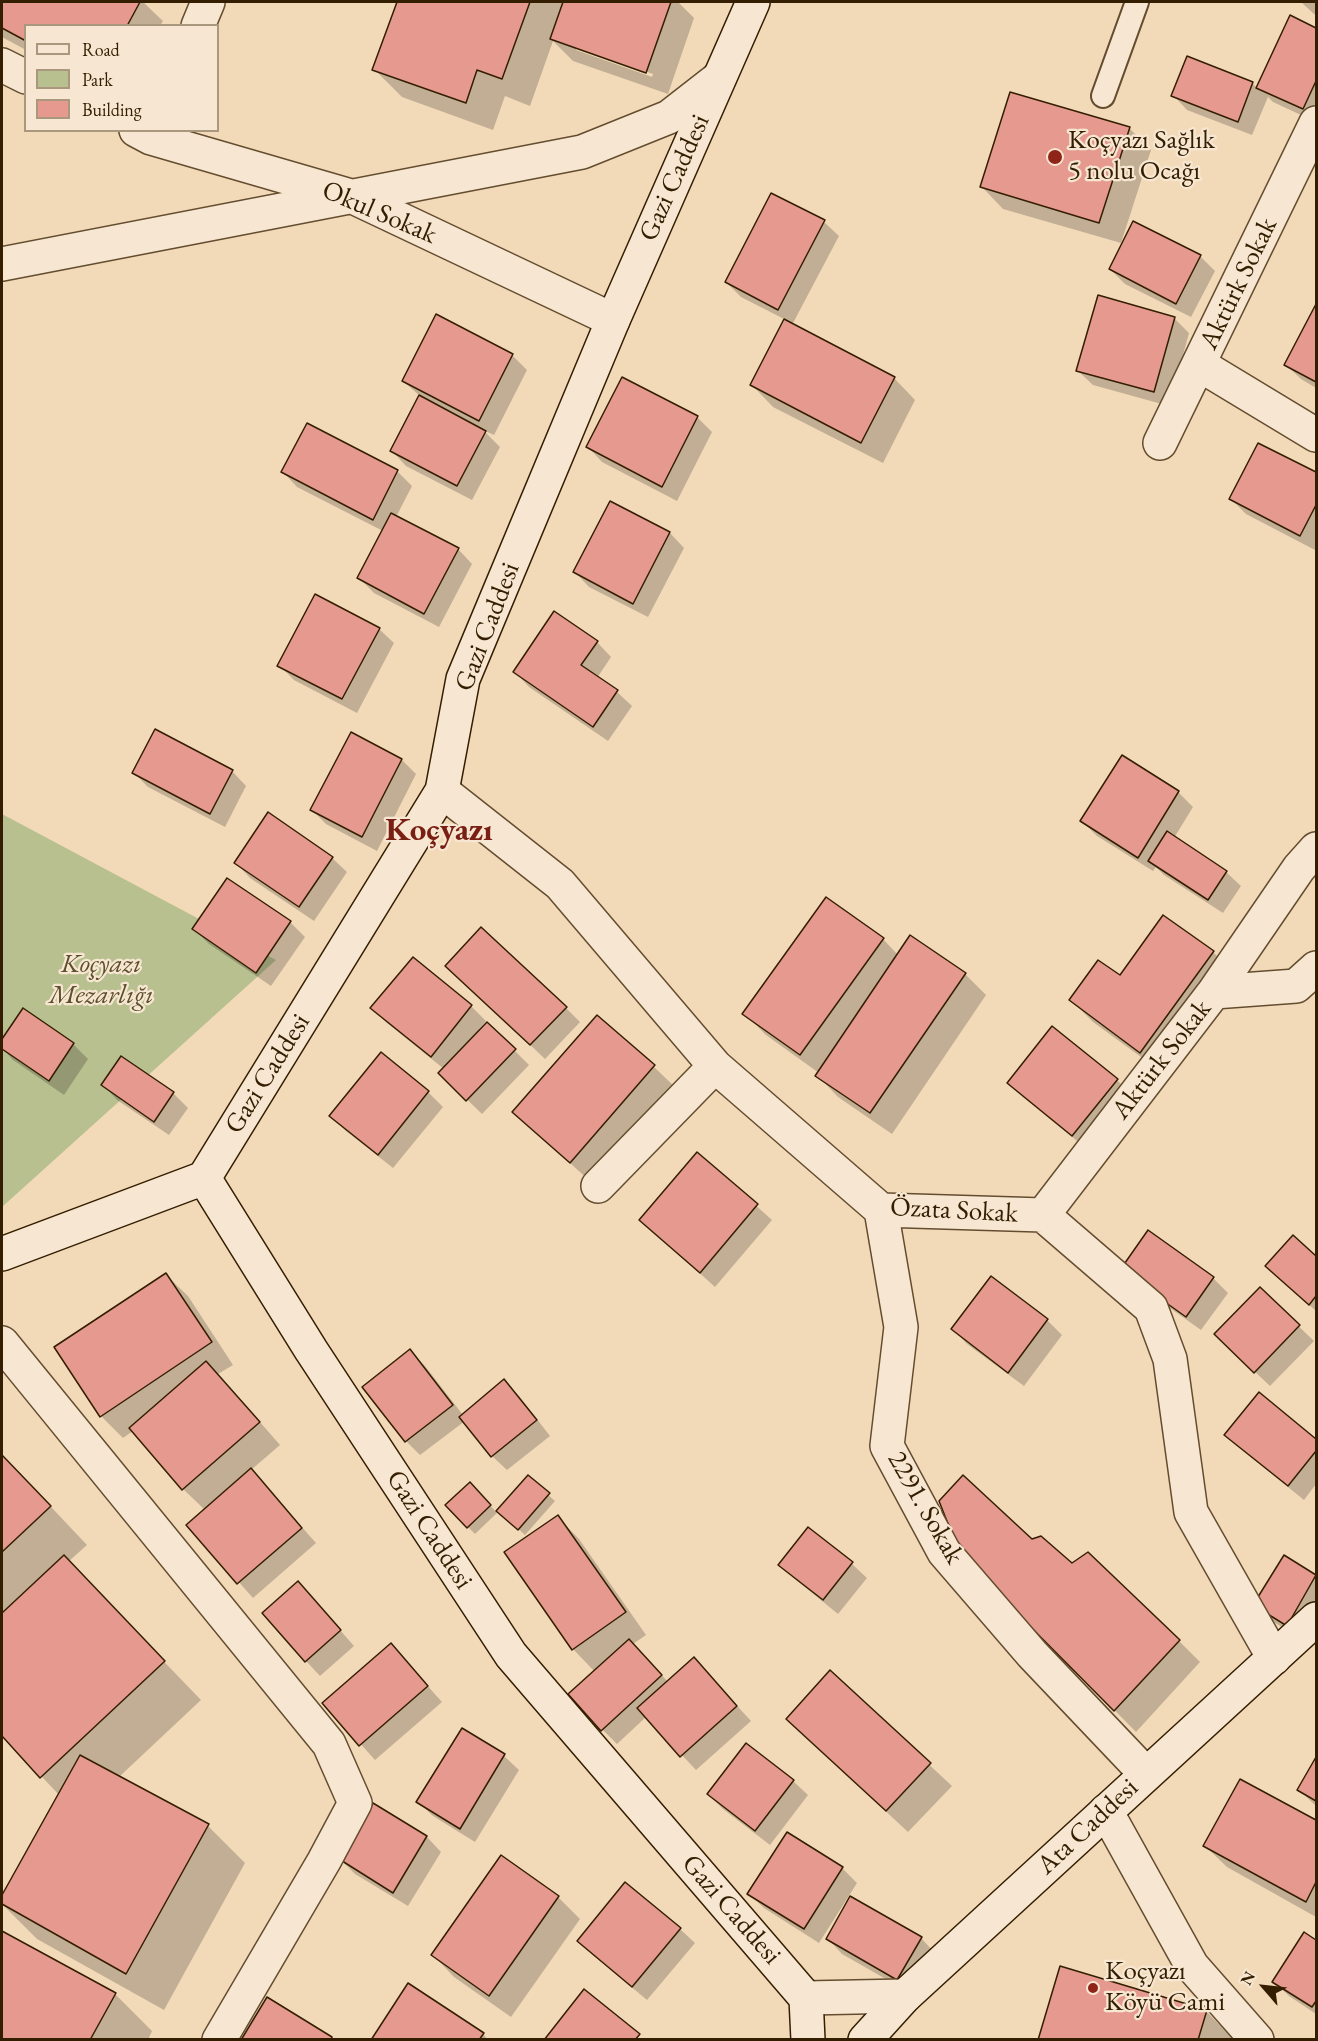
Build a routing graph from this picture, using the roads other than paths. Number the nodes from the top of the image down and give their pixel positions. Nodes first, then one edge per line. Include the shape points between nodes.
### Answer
1 (208, 2) edge
2 (753, 2) edge
3 (1137, 2) edge
4 (199, 24) edge
5 (2, 65) edge
6 (24, 76) edge
7 (720, 78) junction
8 (1103, 96) dead end
9 (1317, 123) edge
10 (147, 133) edge
11 (351, 196) junction
12 (2, 264) edge
13 (613, 320) junction
14 (1200, 365) junction
15 (1317, 435) edge
16 (1160, 443) dead end
17 (442, 791) junction
18 (1317, 849) edge
19 (1317, 968) edge
20 (1214, 992) junction
21 (715, 1066) junction
22 (204, 1178) junction
23 (598, 1186) dead end
24 (881, 1210) junction
25 (1043, 1215) junction
26 (2, 1254) edge
27 (2, 1343) edge
28 (1317, 1619) edge
29 (1274, 1658) junction
30 (1146, 1774) junction
31 (1106, 1811) junction
32 (905, 1996) junction
33 (806, 1998) junction
34 (219, 2040) edge
35 (808, 2040) edge
36 (865, 2040) edge
37 (1257, 2040) edge

1 - 4 street
2 - 7 street, Gazi Caddesi
3 - 8 lane
5 - 6 street
7 - 11 street via 669,117 582,152
7 - 13 street, Gazi Caddesi
9 - 14 street, Aktürk Sokak
10 - 11 street, Okul Sokak
11 - 12 street
11 - 13 street, Okul Sokak
13 - 17 street, Gazi Caddesi via 463,680
14 - 15 street
14 - 16 street, Aktürk Sokak
17 - 21 street, Özata Sokak via 560,884
17 - 22 street, Gazi Caddesi
18 - 20 street via 1299,868
19 - 20 street, Aktürk Sokak via 1296,986
20 - 25 street, Aktürk Sokak
21 - 23 street
21 - 24 street, Özata Sokak
22 - 26 street
22 - 33 street, Gazi Caddesi via 311,1350 511,1655
24 - 25 street, Özata Sokak
24 - 30 street, 2291. Sokak via 901,1327 887,1446 944,1552 1032,1654
25 - 29 street, Özata Sokak via 1151,1308 1170,1359 1191,1512
27 - 34 street via 329,1744 355,1803
28 - 29 street, Ata Caddesi
29 - 30 street, Ata Caddesi
30 - 31 street, Ata Caddesi
31 - 32 street, Ata Caddesi
31 - 37 street via 1192,1966
32 - 33 street
32 - 36 street, Ata Caddesi
33 - 35 street

